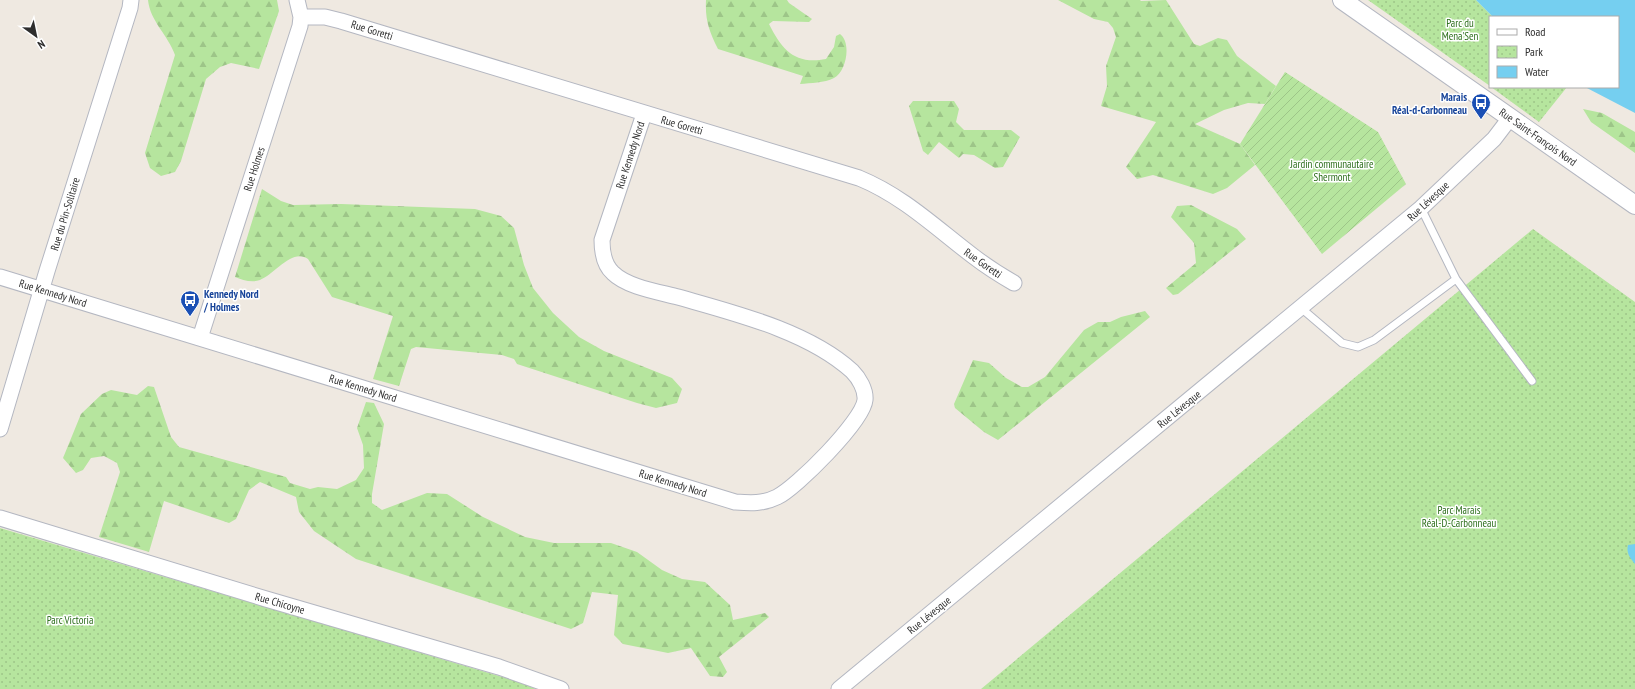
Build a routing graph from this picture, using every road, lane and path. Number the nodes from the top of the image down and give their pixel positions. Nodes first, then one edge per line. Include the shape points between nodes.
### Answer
1 (131, 0) edge
2 (297, 0) edge
3 (1342, 0) edge
4 (302, 17) junction
5 (644, 114) junction
6 (1510, 118) junction
7 (1635, 205) edge
8 (1421, 208) junction
9 (0, 277) edge
10 (1456, 279) junction
11 (1014, 283) dead end
12 (42, 290) junction
13 (1301, 308) junction
14 (200, 338) junction
15 (1532, 381) dead end
16 (0, 429) edge
17 (0, 518) edge
18 (560, 689) edge
19 (839, 689) edge

1 - 12 street, Rue du Pin-Solitaire
2 - 4 street
3 - 6 street, Rue Saint-François Nord
4 - 5 street, Rue Goretti via 325,17 341,21
4 - 14 street, Rue Holmes
5 - 11 street, Rue Goretti via 878,186 912,208 974,257
5 - 14 street, Rue Kennedy Nord via 602,240 605,262 612,273 633,284 792,334 815,345 852,371 864,391 865,401 862,410 852,425 812,469 776,498 764,502 735,502
6 - 7 street, Rue Saint-François Nord
6 - 8 street, Rue Lévesque via 1494,139
8 - 10 lane
8 - 13 street, Rue Lévesque
9 - 12 street, Rue Kennedy Nord
10 - 13 lane via 1374,340 1358,347 1342,343
10 - 15 lane
12 - 14 street, Rue Kennedy Nord
12 - 16 street, Rue du Pin-Solitaire
13 - 19 street, Rue Lévesque
17 - 18 street, Rue Chicoyne via 258,597 499,666

